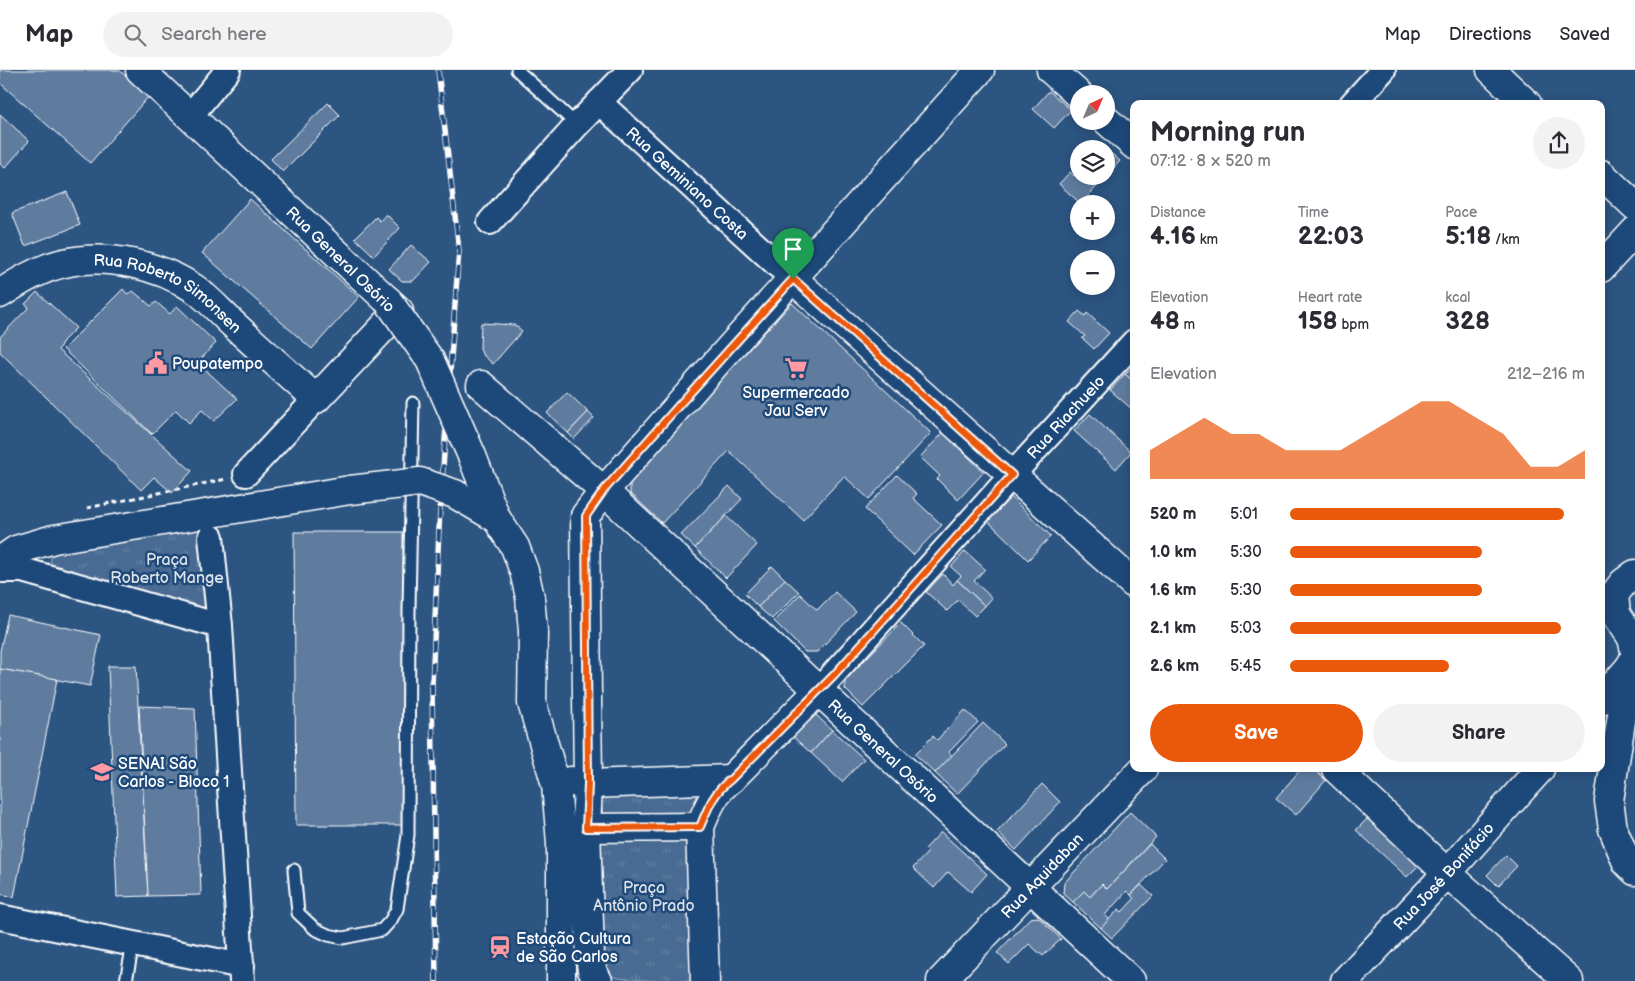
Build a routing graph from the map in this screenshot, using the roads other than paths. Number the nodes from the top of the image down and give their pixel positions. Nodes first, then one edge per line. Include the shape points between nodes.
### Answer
1 (140, 70) edge
2 (228, 70) edge
3 (517, 70) edge
4 (630, 70) edge
5 (980, 70) edge
6 (1052, 70) edge
7 (1383, 70) edge
8 (1491, 70) edge
9 (1070, 87) edge
10 (1356, 100) edge
11 (1523, 100) edge
12 (599, 102) junction
13 (190, 116) junction
14 (577, 124) junction
15 (1115, 128) edge
16 (1130, 141) edge
17 (1605, 178) edge
18 (1635, 206) edge
19 (490, 222) dead end
20 (1635, 231) edge
21 (1605, 264) edge
22 (793, 279) junction
23 (0, 294) edge
24 (391, 304) junction
25 (1130, 346) edge
26 (481, 385) dead end
27 (316, 399) junction
28 (413, 403) dead end
29 (246, 474) road end
30 (1012, 475) junction
31 (604, 490) junction
32 (496, 518) junction
33 (211, 537) dead end
34 (0, 561) edge
35 (0, 570) edge
36 (1635, 574) edge
37 (1130, 580) edge
38 (1608, 589) edge
39 (220, 626) junction
40 (1633, 659) edge
41 (819, 690) junction
42 (1605, 695) edge
43 (535, 714) junction
44 (1140, 772) edge
45 (1339, 772) edge
46 (1537, 772) edge
47 (731, 779) junction
48 (588, 784) junction
49 (700, 827) junction
50 (586, 828) junction
51 (294, 870) dead end
52 (1635, 871) edge
53 (1447, 873) junction
54 (1030, 887) junction
55 (0, 917) edge
56 (133, 944) junction
57 (242, 973) edge
58 (126, 981) edge
59 (561, 981) edge
60 (598, 981) edge
61 (705, 981) edge
62 (941, 981) edge
63 (1131, 981) edge
64 (1345, 981) edge
65 (1569, 981) edge

1 - 13 street, Rua General Osório
2 - 13 street
3 - 14 lane
4 - 12 street
5 - 22 street
6 - 9 street
7 - 10 street
8 - 11 street
12 - 14 street
12 - 22 street, Rua Geminiano Costa
13 - 24 street, Rua General Osório
14 - 19 street
15 - 16 street
17 - 18 street
20 - 21 street
22 - 30 street, Rua Geminiano Costa
22 - 31 street
23 - 27 street, Rua Roberto Simonsen via 18,281 63,263 85,259 147,267 166,273 195,290
24 - 27 street
24 - 32 street, Rua General Osório, bridge via 430,360
25 - 30 street, Rua Riachuelo
26 - 31 street, Rua General Osório
27 - 29 street
28 - 51 lane via 408,835 397,909 382,930 343,938 328,935 315,929 298,913
30 - 37 street, Rua Geminiano Costa
30 - 41 street, Rua Riachuelo
31 - 41 street, Rua General Osório
31 - 48 street via 586,516
32 - 34 street, bridge via 455,494 420,482 350,490 54,540 16,550
32 - 43 street via 515,547 530,598
33 - 39 street
35 - 39 street via 22,570
36 - 38 street
38 - 40 street via 1616,614 1632,638
39 - 57 street
40 - 42 street
40 - 52 street via 1609,801 1612,829 1627,863
41 - 47 street, Rua Riachuelo
41 - 54 street, Rua General Osório
43 - 48 street via 559,767 579,784
43 - 59 street via 556,785 561,842
44 - 54 street, Rua Aquidaban
45 - 53 street
46 - 53 street, Rua José Bonifácio
47 - 48 street
47 - 49 street via 719,789
48 - 50 street
49 - 50 street
49 - 61 street
50 - 60 street via 590,956
53 - 64 street, Rua José Bonifácio
53 - 65 street
54 - 62 street, Rua Aquidaban
54 - 63 street, Rua General Osório
55 - 56 street
56 - 57 street
56 - 58 lane

